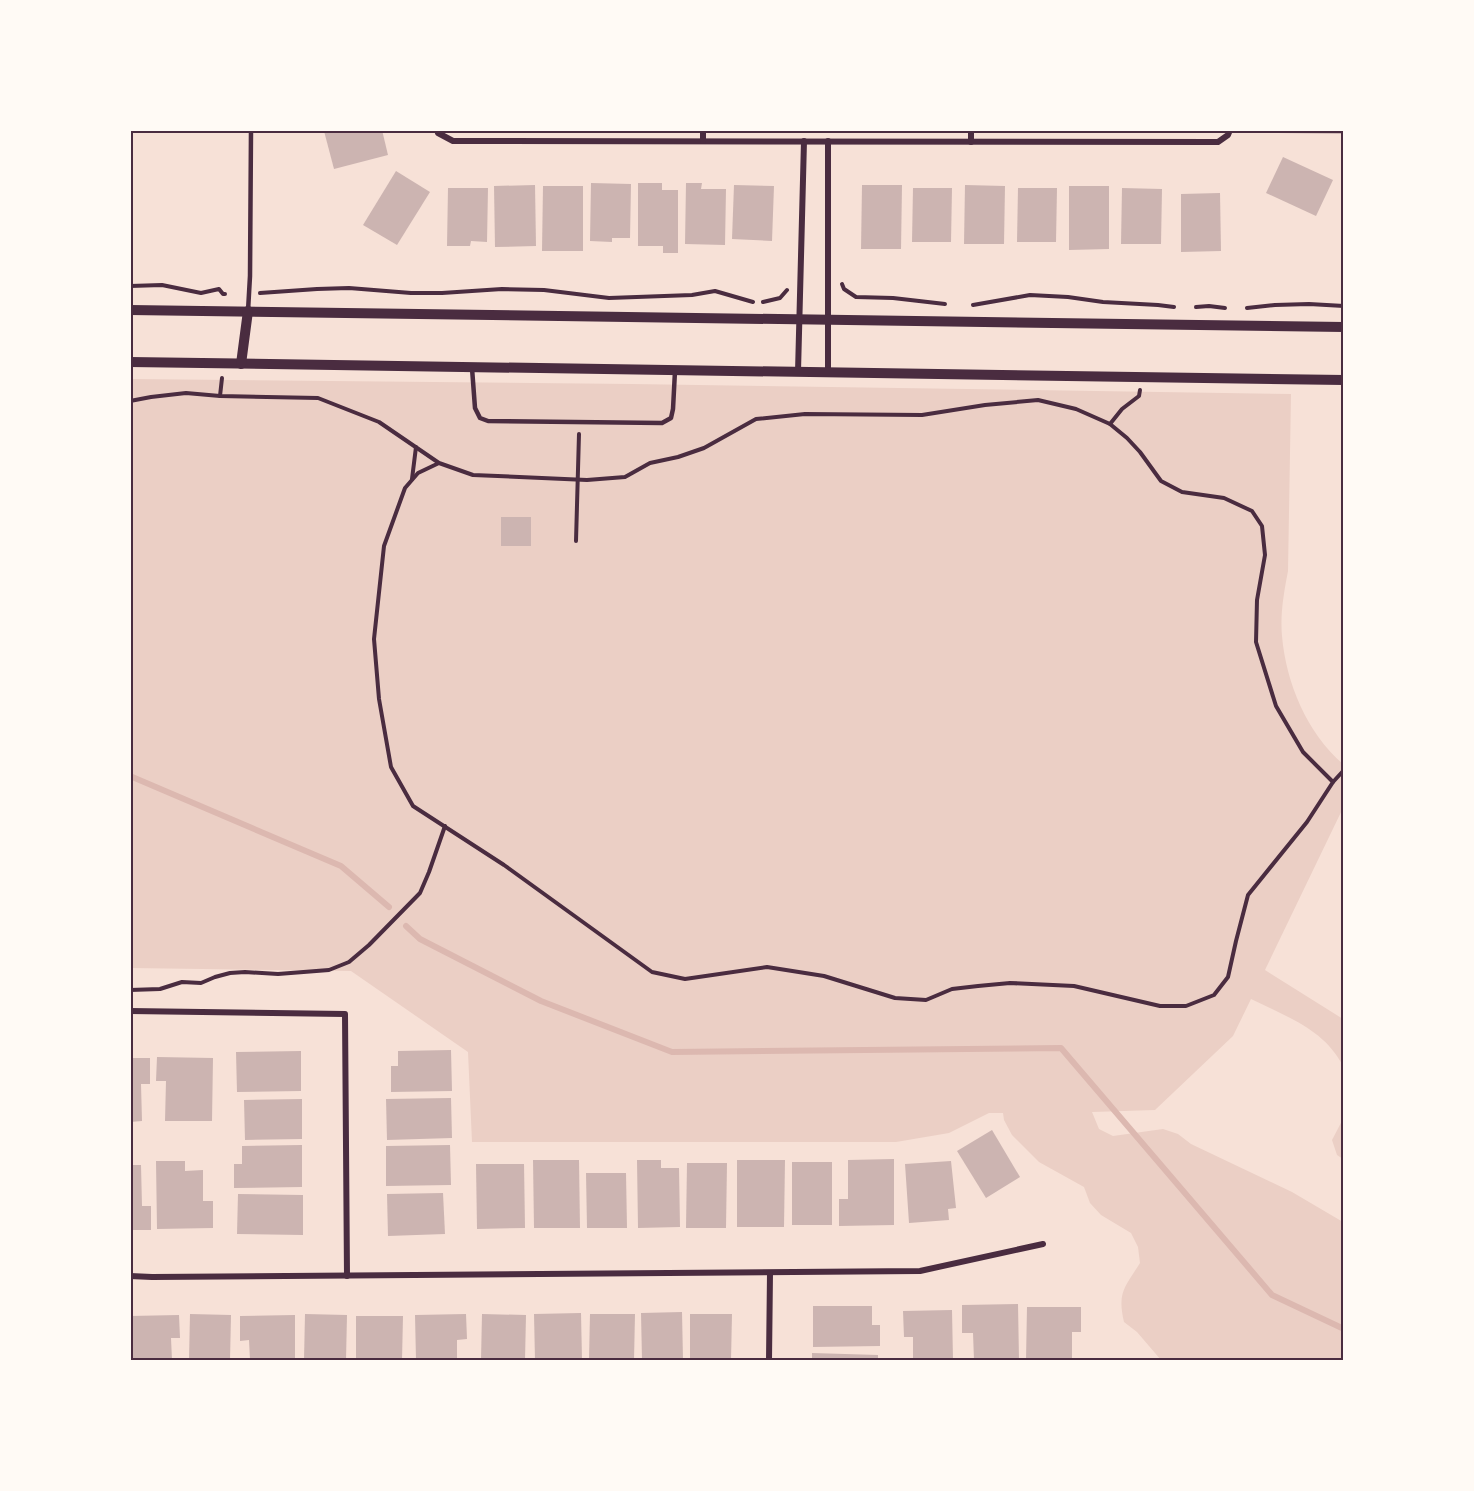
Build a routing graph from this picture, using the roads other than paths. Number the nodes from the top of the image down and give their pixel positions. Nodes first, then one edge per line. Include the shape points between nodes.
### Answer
1 (251, 130) edge
2 (703, 130) edge
3 (971, 130) edge
4 (438, 132) edge
5 (1229, 133) edge
6 (703, 141) junction
7 (804, 141) junction
8 (828, 141) junction
9 (971, 142) junction
10 (130, 310) edge
11 (248, 311) junction
12 (800, 320) junction
13 (828, 321) junction
14 (1344, 327) edge
15 (130, 362) edge
16 (241, 364) junction
17 (472, 368) junction
18 (675, 371) junction
19 (798, 372) junction
20 (828, 373) junction
21 (1344, 380) edge
22 (130, 1011) edge
23 (1043, 1244) dead end
24 (770, 1273) junction
25 (130, 1276) edge
26 (347, 1276) junction
27 (769, 1360) edge

1 - 11 lane
2 - 6 street
3 - 9 street
4 - 6 street via 453,141
5 - 9 street via 1218,142
6 - 7 street
7 - 8 street
7 - 12 street
8 - 9 street
8 - 13 street
10 - 11 street
11 - 12 street
11 - 16 street
12 - 13 street
12 - 19 street
13 - 14 street
13 - 20 street
15 - 16 street
16 - 17 street
17 - 18 street
17 - 18 lane via 475,408 480,418 488,421 662,423 674,409
18 - 19 street
19 - 20 street
20 - 21 street
22 - 26 street via 345,1014
23 - 24 street via 920,1271
24 - 26 street
24 - 27 street
25 - 26 street

